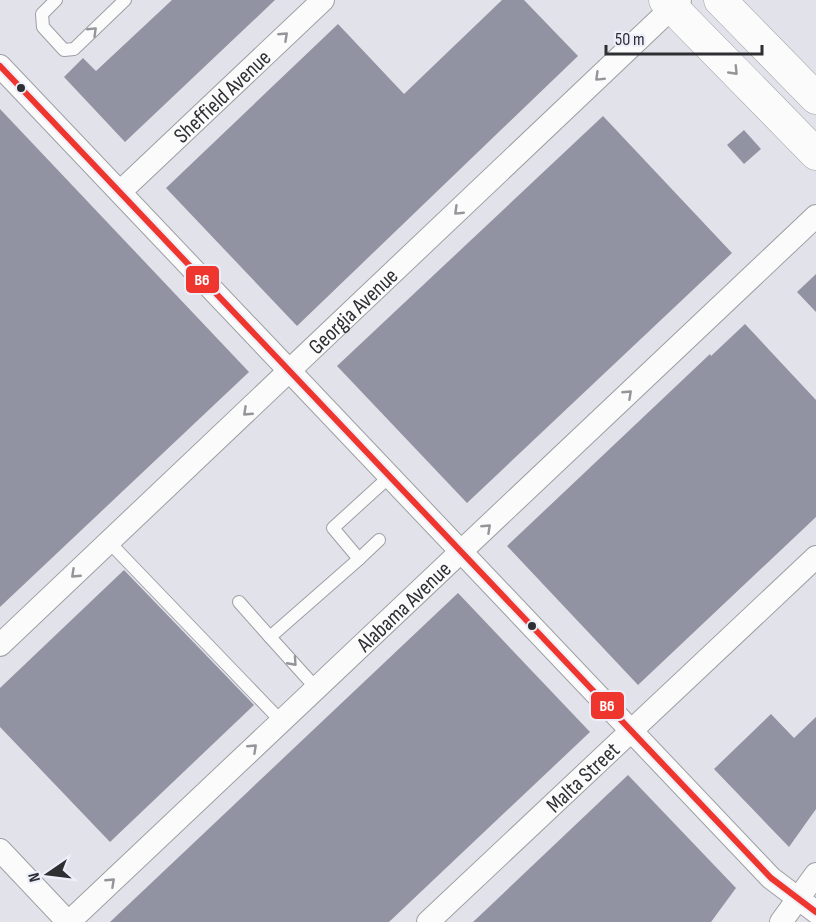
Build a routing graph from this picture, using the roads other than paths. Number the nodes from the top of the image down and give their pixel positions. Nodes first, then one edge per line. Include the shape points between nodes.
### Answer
1 (56, 0) edge
2 (125, 0) edge
3 (322, 0) edge
4 (720, 0) edge
5 (672, 3) edge
6 (0, 66) edge
7 (816, 98) edge
8 (816, 154) edge
9 (120, 192) junction
10 (816, 216) edge
11 (290, 371) junction
12 (389, 477) junction
13 (379, 540) dead end
14 (109, 542) junction
15 (461, 552) junction
16 (816, 557) edge
17 (359, 559) junction
18 (239, 602) dead end
19 (270, 637) junction
20 (0, 645) edge
21 (316, 688) junction
22 (281, 721) junction
23 (630, 731) junction
24 (0, 850) edge
25 (816, 873) edge
26 (807, 906) edge
27 (68, 922) edge
28 (428, 922) edge
29 (781, 922) edge

1 -> 2 lane via 42,15 43,27 64,50 74,49
9 -> 3 street, Sheffield Avenue
4 - 7 main road
5 -> 8 main road
5 -> 11 street, Georgia Avenue
6 - 9 street
9 - 11 street
15 -> 10 street, Alabama Avenue
11 - 12 street
11 -> 14 street, Georgia Avenue
12 - 15 street
12 - 17 lane via 333,528
13 - 17 lane
14 -> 20 street, Georgia Avenue
14 - 22 lane
15 - 21 street, Alabama Avenue
15 - 23 street
16 - 23 street, Malta Street
17 - 19 lane
18 - 19 lane
19 -> 21 lane
21 - 22 street, Alabama Avenue
27 -> 22 street, Alabama Avenue
23 - 26 street via 771,878
23 - 28 street, Malta Street
24 - 27 street
25 - 26 street
26 - 29 street

